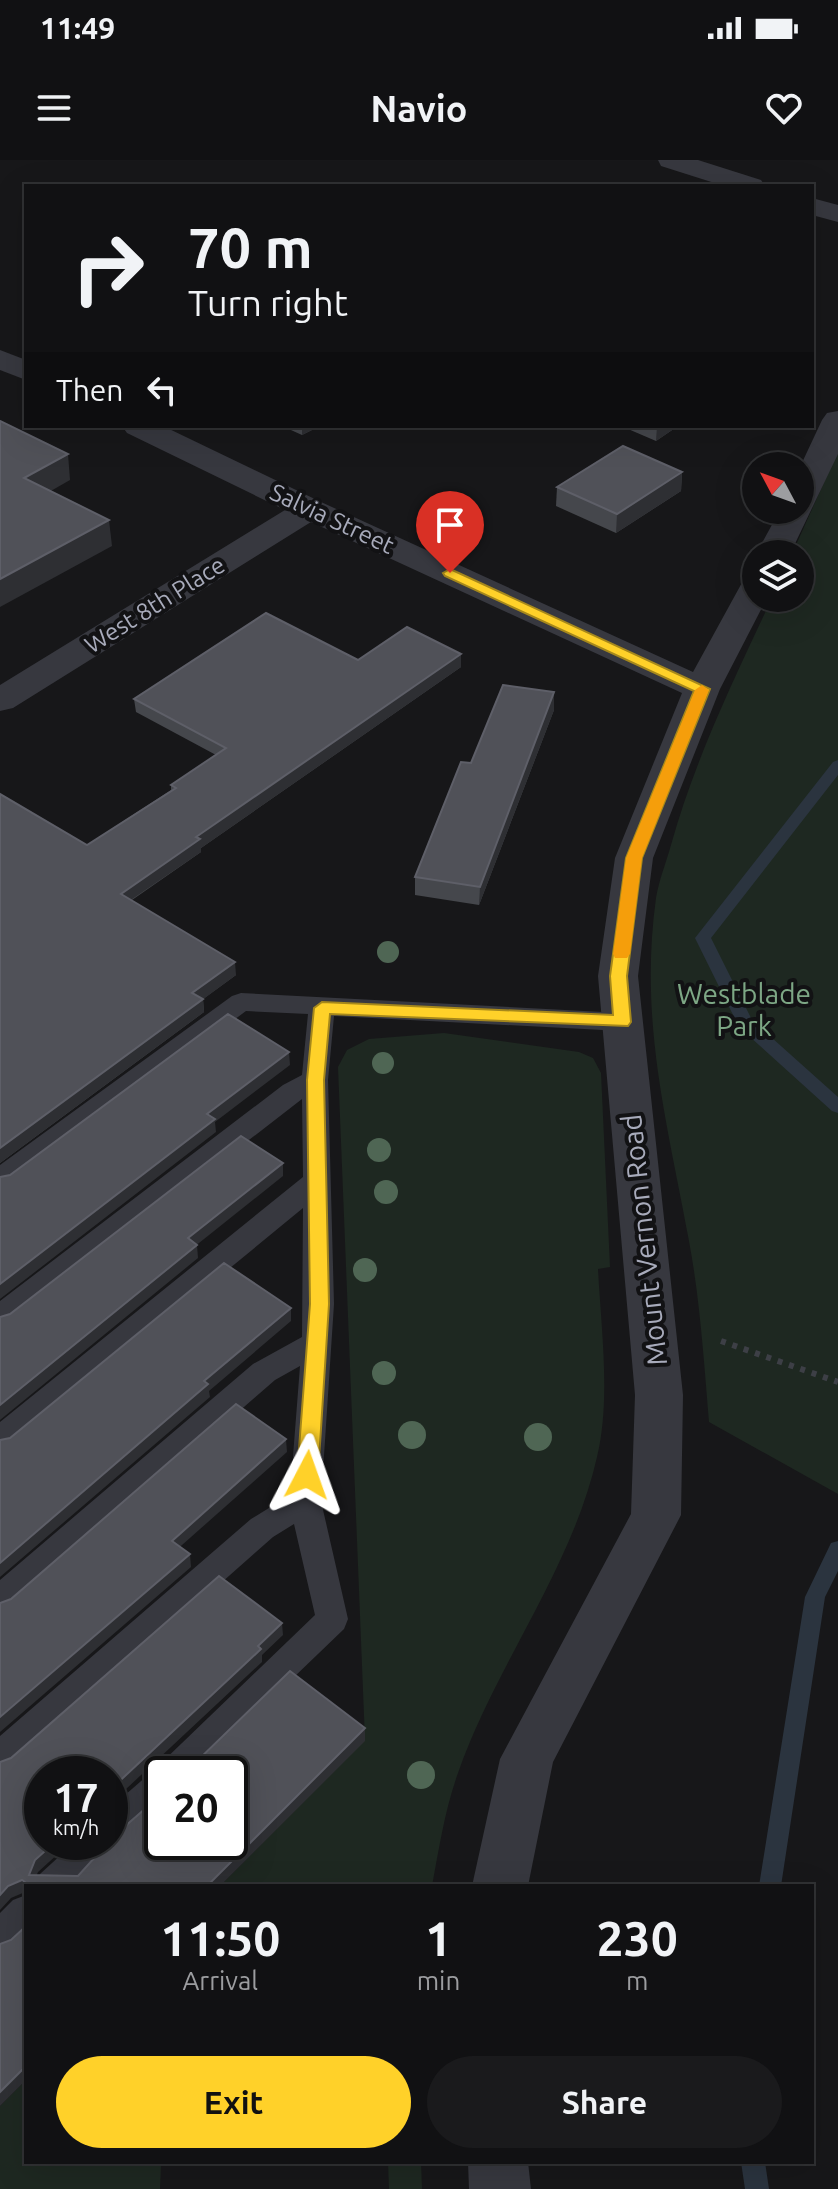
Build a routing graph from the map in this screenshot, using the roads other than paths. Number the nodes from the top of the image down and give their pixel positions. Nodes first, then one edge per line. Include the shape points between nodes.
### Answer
1 (671, 160) edge
2 (745, 184) edge
3 (814, 207) edge
4 (838, 214) edge
5 (0, 359) edge
6 (24, 370) edge
7 (838, 420) edge
8 (142, 428) edge
9 (814, 471) edge
10 (309, 509) junction
11 (742, 612) edge
12 (702, 689) junction
13 (0, 700) edge
14 (322, 1008) junction
15 (622, 1022) junction
16 (315, 1080) junction
17 (0, 1179) edge
18 (317, 1181) junction
19 (0, 1317) edge
20 (317, 1342) junction
21 (0, 1439) edge
22 (305, 1501) junction
23 (0, 1599) edge
24 (189, 1756) edge
25 (0, 1757) edge
26 (144, 1799) edge
27 (128, 1814) edge
28 (80, 1860) edge
29 (55, 1884) edge
30 (500, 1884) edge
31 (24, 1914) edge
32 (0, 1937) edge
33 (498, 2164) edge
34 (500, 2189) edge

1 - 2 street
3 - 4 street
5 - 6 street
7 - 9 street
8 - 10 street, Salvia Street
10 - 12 street, Salvia Street
10 - 13 street, West 8th Place
11 - 12 street, Mount Vernon Road
12 - 15 street, Mount Vernon Road via 634,858 618,976
14 - 15 lane
14 - 16 lane
14 - 17 lane via 241,1002
15 - 30 street, Mount Vernon Road via 659,1395 656,1515 527,1759
16 - 18 lane
16 - 19 lane
18 - 20 lane
18 - 21 lane
20 - 22 lane
20 - 23 lane via 264,1372
22 - 24 lane via 332,1619
22 - 25 lane via 262,1528
26 - 27 lane
28 - 29 lane
31 - 32 lane
33 - 34 street

